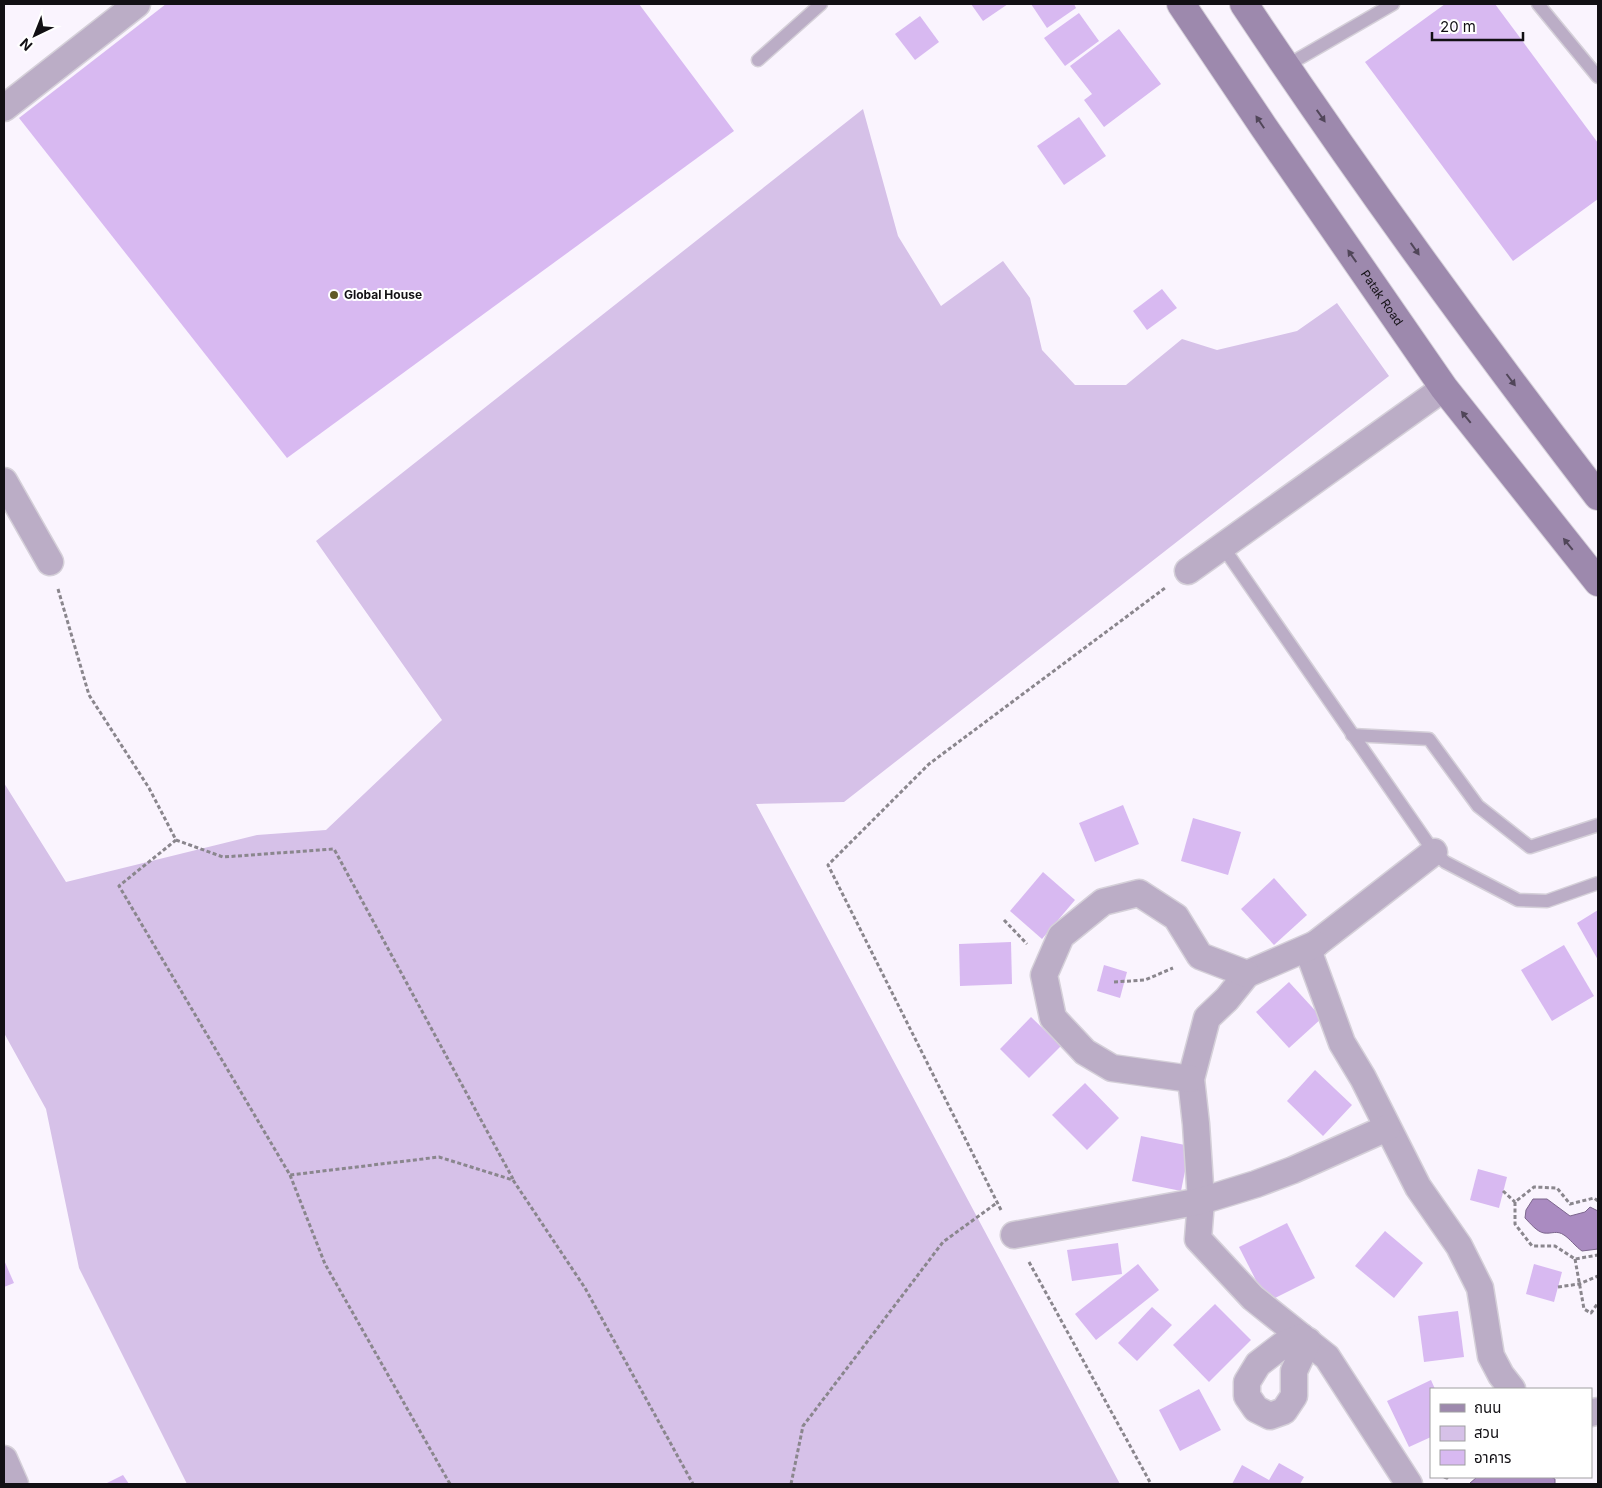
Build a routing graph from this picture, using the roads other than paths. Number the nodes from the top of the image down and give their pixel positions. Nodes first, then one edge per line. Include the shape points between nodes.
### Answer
1 (138, 4) edge
2 (820, 4) edge
3 (1181, 4) edge
4 (1244, 4) edge
5 (1393, 4) edge
6 (1538, 4) edge
7 (758, 60) dead end
8 (1286, 66) junction
9 (1598, 76) edge
10 (4, 108) edge
11 (1444, 388) junction
12 (4, 481) edge
13 (1598, 496) edge
14 (1223, 546) junction
15 (50, 562) road end
16 (1188, 571) road end
17 (1598, 582) edge
18 (1352, 735) junction
19 (1598, 825) edge
20 (1434, 852) junction
21 (1598, 882) edge
22 (1316, 944) junction
23 (1247, 974) junction
24 (1191, 1080) junction
25 (1387, 1128) junction
26 (1200, 1202) junction
27 (1014, 1235) road end
28 (1511, 1388) edge
29 (4, 1459) edge
30 (16, 1484) edge
31 (1409, 1484) edge

1 - 10 street
2 - 7 lane
11 -> 3 main road, Patak Road
4 - 8 main road
5 - 8 lane
6 - 9 lane
8 -> 13 main road via 1437,280
11 - 14 street
17 -> 11 main road, Patak Road
12 - 15 street
14 - 16 street
14 - 18 lane
18 - 19 lane via 1429,739 1478,806 1530,847
18 - 20 lane
20 - 21 lane via 1445,862 1518,900 1548,901
20 - 22 street
22 - 23 street
22 - 25 street via 1308,950 1342,1043
23 - 24 street via 1207,1018
23 - 24 street via 1200,956 1176,917 1138,893 1103,902 1061,936 1044,975 1053,1018 1085,1052 1112,1068
24 - 26 street
25 - 26 street via 1293,1170
25 - 28 street via 1418,1187 1459,1246 1480,1288 1491,1356
26 - 27 street
26 - 31 street via 1198,1239 1253,1298 1327,1357
29 - 30 street

